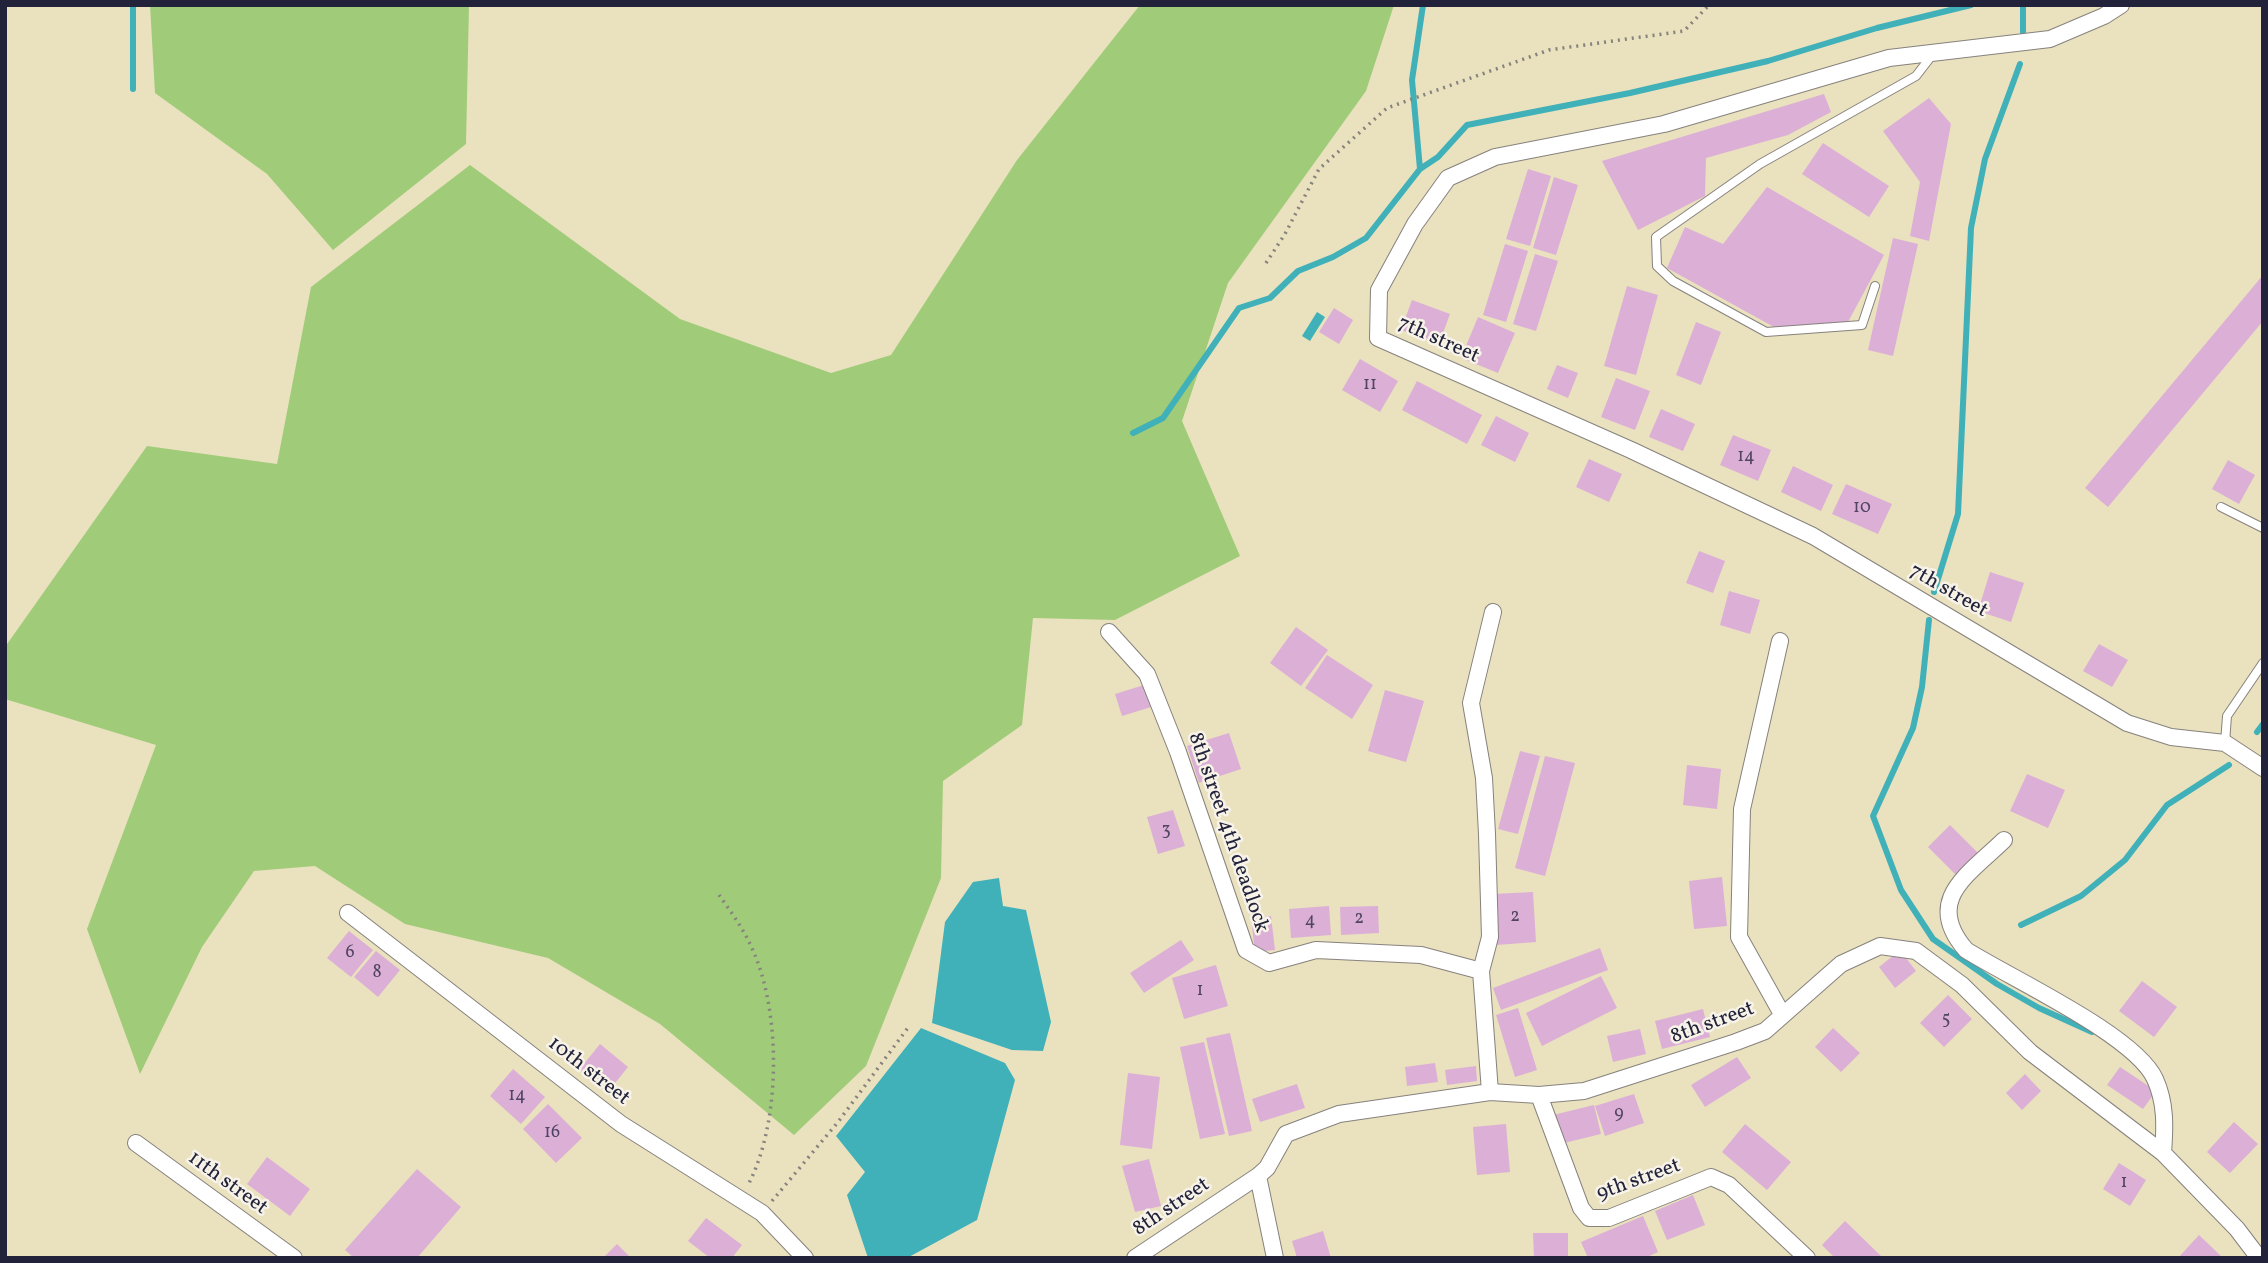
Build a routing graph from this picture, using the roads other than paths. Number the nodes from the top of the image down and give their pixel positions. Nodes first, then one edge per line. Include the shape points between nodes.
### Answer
1 (2120, 5) edge
2 (1935, 52) junction
3 (1875, 286) dead end
4 (2221, 507) dead end
5 (2263, 528) edge
6 (1493, 612) dead end
7 (1109, 632) dead end
8 (1780, 641) dead end
9 (2263, 663) edge
10 (2225, 743) junction
11 (2263, 768) edge
12 (2004, 840) dead end
13 (348, 913) dead end
14 (1481, 971) junction
15 (1782, 1014) junction
16 (1490, 1092) junction
17 (1539, 1095) junction
18 (136, 1143) dead end
19 (2163, 1153) junction
20 (1258, 1176) junction
21 (294, 1258) edge
22 (805, 1258) edge
23 (1135, 1258) edge
24 (1275, 1258) edge
25 (1807, 1258) edge
26 (2259, 1258) edge

1 - 2 street, 7th street via 2050,39
2 - 3 lane via 1916,76 1760,164 1656,237 1657,267 1673,281 1766,332 1862,325
2 - 10 street, 7th street via 1889,58 1664,124 1495,158 1448,178 1415,224 1379,290 1378,338 1813,537 2127,723 2171,737
4 - 5 lane
6 - 14 street via 1471,703 1488,834 1490,937
7 - 14 street, 8th street 4th deadlock via 1147,674 1246,950 1269,963 1316,950 1422,955
8 - 15 street via 1742,809 1739,937
9 - 10 lane via 2227,716
10 - 11 street, 7th street
12 - 19 street via 1951,891 1947,910 1952,934 1966,950 2098,1026 2133,1053 2154,1076 2162,1099
13 - 22 street, 10th street via 621,1124 762,1213
14 - 16 street
15 - 17 street, 8th street via 1765,1031 1736,1042 1584,1091
15 - 19 street, 8th street via 1841,964 1880,946 1916,951 1962,985 2030,1052
16 - 17 street, 8th street
16 - 20 street, 8th street via 1339,1114 1286,1134
17 - 25 street, 9th street via 1589,1219 1609,1218 1711,1177 1730,1185
18 - 21 street, 11th street
19 - 26 street, 8th street
20 - 23 street, 8th street
20 - 24 street

